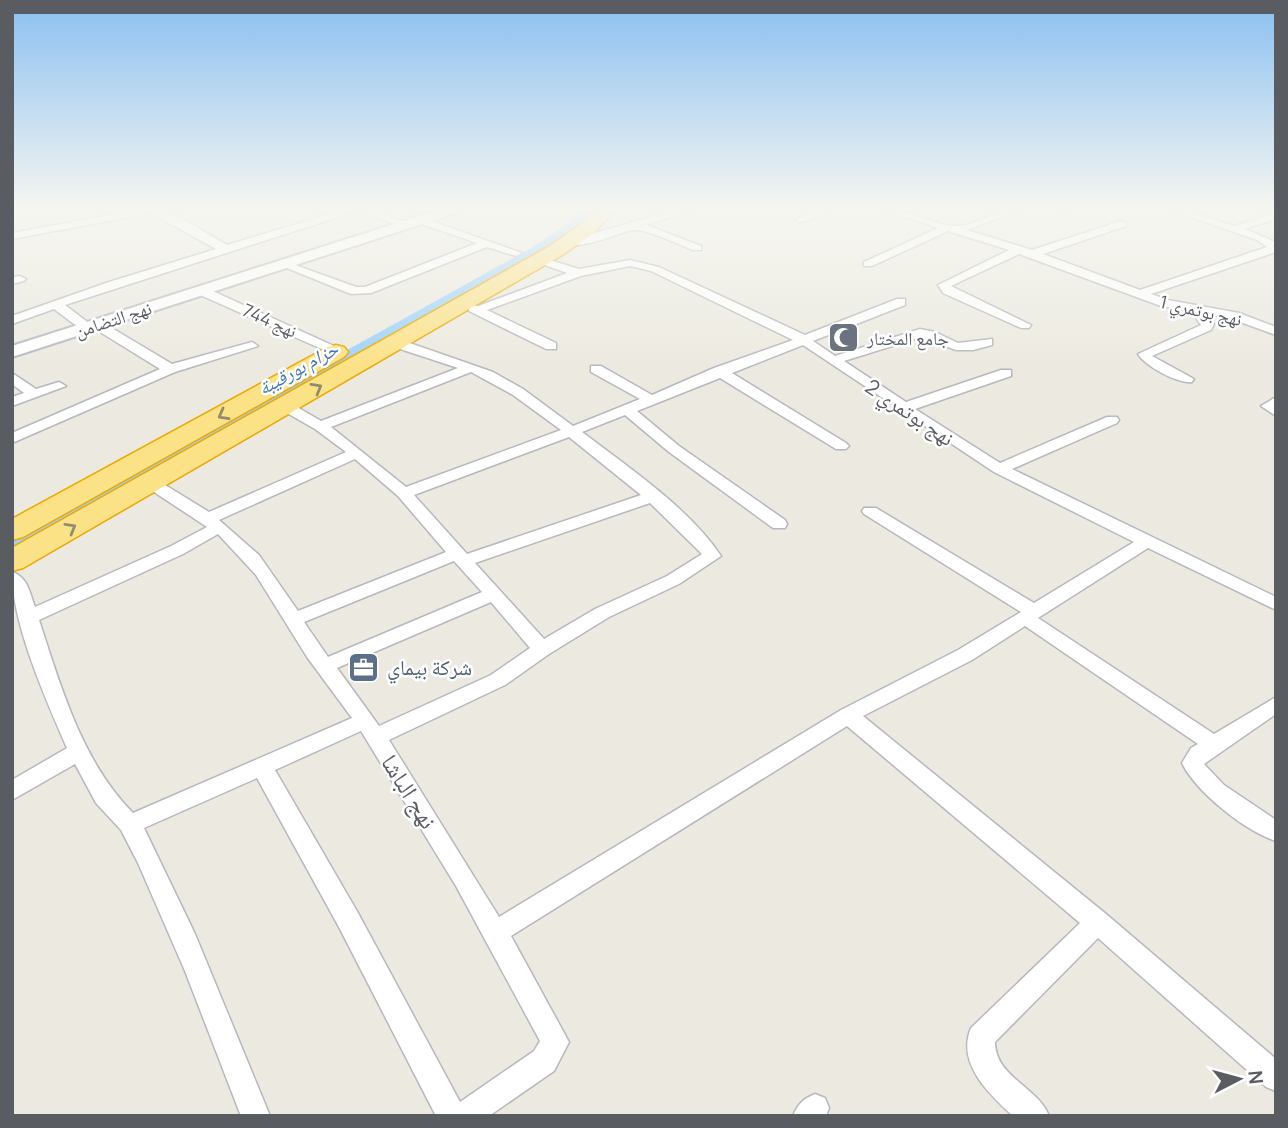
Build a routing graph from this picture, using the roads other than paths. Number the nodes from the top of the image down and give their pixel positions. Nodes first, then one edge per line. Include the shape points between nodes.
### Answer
1 (185, 262) edge
2 (290, 262) edge
3 (439, 262) edge
4 (519, 262) edge
5 (523, 262) edge
6 (542, 262) edge
7 (874, 262) edge
8 (993, 262) edge
9 (1052, 262) edge
10 (1235, 262) edge
11 (283, 264) junction
12 (868, 264) dead end
13 (578, 273) junction
14 (202, 290) junction
15 (1139, 294) junction
16 (901, 302) dead end
17 (58, 306) junction
18 (471, 307) junction
19 (1196, 310) junction
20 (12, 320) edge
21 (1025, 325) dead end
22 (91, 326) junction
23 (1276, 331) edge
24 (802, 339) junction
25 (987, 342) dead end
26 (396, 343) junction
27 (252, 346) dead end
28 (551, 346) dead end
29 (338, 351) junction
30 (12, 352) edge
31 (835, 360) junction
32 (469, 368) junction
33 (170, 369) junction
34 (596, 369) dead end
35 (719, 371) junction
36 (1006, 373) dead end
37 (12, 377) edge
38 (1187, 379) dead end
39 (59, 386) dead end
40 (33, 394) junction
41 (651, 400) junction
42 (1276, 401) edge
43 (12, 402) edge
44 (285, 406) junction
45 (903, 408) junction
46 (627, 410) junction
47 (1276, 412) edge
48 (1112, 420) dead end
49 (320, 426) junction
50 (573, 431) junction
51 (12, 439) edge
52 (841, 446) dead end
53 (357, 453) junction
54 (999, 468) junction
55 (151, 483) junction
56 (404, 494) junction
57 (651, 497) junction
58 (870, 511) dead end
59 (213, 523) junction
60 (779, 524) dead end
61 (12, 531) edge
62 (1149, 540) junction
63 (460, 558) junction
64 (12, 561) edge
65 (12, 578) edge
66 (492, 595) junction
67 (1274, 601) edge
68 (1031, 615) junction
69 (29, 617) junction
70 (293, 620) junction
71 (542, 649) junction
72 (324, 666) junction
73 (1276, 704) edge
74 (848, 715) junction
75 (370, 729) junction
76 (1214, 744) junction
77 (79, 751) junction
78 (261, 765) junction
79 (12, 791) edge
80 (131, 824) junction
81 (1276, 832) edge
82 (1097, 922) junction
83 (496, 932) junction
84 (1276, 1077) edge
85 (256, 1116) edge
86 (452, 1116) edge
87 (464, 1116) edge
88 (1035, 1116) edge

1 - 17 street
2 - 11 street, نهج التضامن
3 - 11 street via 355,291
4 - 29 highway
5 - 18 highway
6 - 13 street, نهج بوتمري 2
7 - 12 street
8 - 21 street via 944,285
9 - 15 street, نهج بوتمري 1
10 - 15 street
11 - 14 street, نهج التضامن
13 - 18 street
13 - 24 street, نهج بوتمري 2 via 641,264
14 - 22 street, نهج التضامن
14 - 29 street, نهج 744
15 - 19 street, نهج بوتمري 1
16 - 24 street
17 - 20 street
17 - 22 street
18 - 26 highway
18 - 28 street
19 - 23 street, نهج بوتمري 1 via 1235,316
19 - 38 street via 1207,327 1145,354 1149,361
22 - 30 street, نهج التضامن
22 - 33 street
24 - 31 street, نهج بوتمري 2
24 - 35 street
25 - 31 street via 961,349 920,333
26 - 32 street
44 -> 26 highway
27 - 33 street
29 -> 61 highway
31 - 45 street, نهج بوتمري 2
32 - 49 street
32 - 50 street via 502,381
33 - 51 street
34 - 41 street
35 - 41 street
35 - 52 street
36 - 45 street
37 - 40 street
39 - 40 street
40 - 43 street
41 - 46 street
42 - 47 street via 1268,406
44 - 49 street
44 - 55 highway
45 - 54 street, نهج بوتمري 2
46 - 50 street
46 - 60 street
48 - 54 street
49 - 53 street
50 - 56 street
50 - 57 street
53 - 56 street
53 - 59 street
54 - 62 street, نهج بوتمري 2
55 - 59 street, نهج الباشا
64 -> 55 highway
56 - 63 street
57 - 63 street
57 - 71 street via 708,545 712,556
58 - 68 street
59 - 69 street via 177,550
59 - 70 street, نهج الباشا via 260,567
62 - 67 street, نهج بوتمري 2
62 - 68 street
63 - 66 street
63 - 70 street
65 - 69 street
66 - 71 street
66 - 72 street
68 - 74 street
68 - 76 street
69 - 77 street
70 - 72 street, نهج الباشا
71 - 75 street via 498,680
72 - 75 street, نهج الباشا
73 - 76 street
74 - 82 street
74 - 83 street
75 - 78 street
75 - 83 street, نهج الباشا
76 - 81 street via 1193,763 1196,773
77 - 79 street
77 - 80 street via 106,800
78 - 80 street
78 - 86 street
80 - 85 street
82 - 84 street
82 - 88 street via 981,1037 979,1051 992,1075
83 - 87 street, نهج الباشا via 555,1042 544,1061

